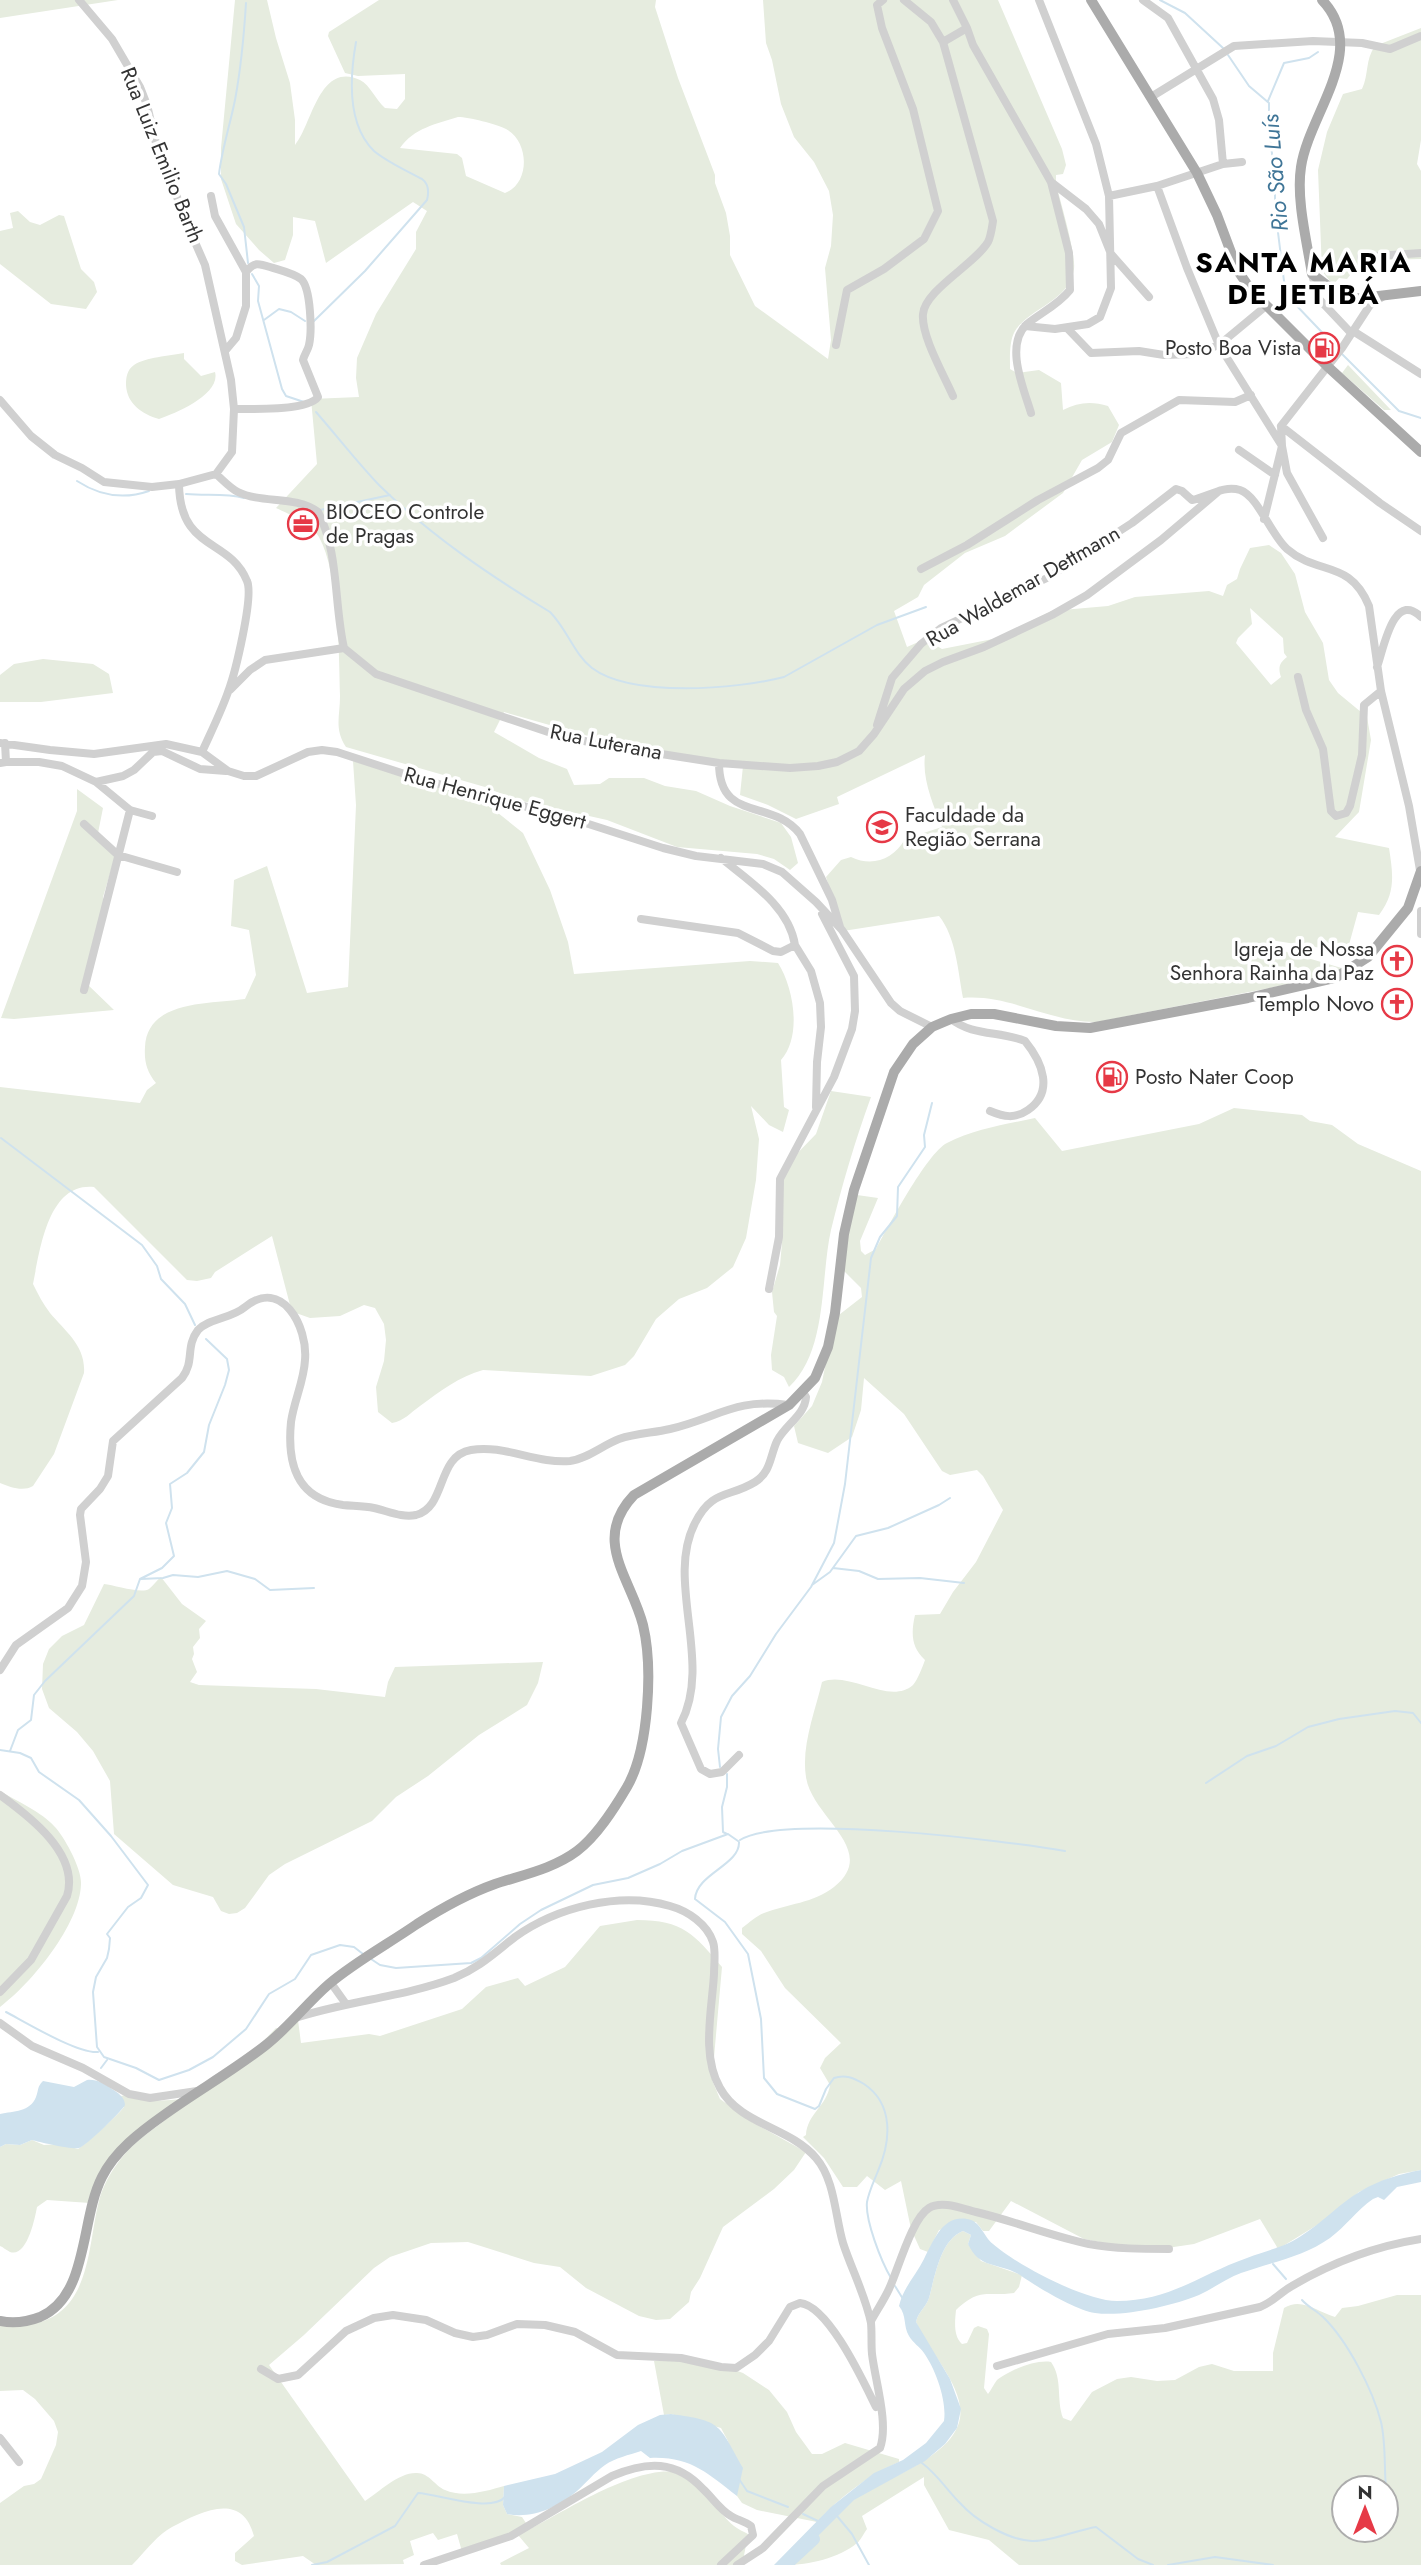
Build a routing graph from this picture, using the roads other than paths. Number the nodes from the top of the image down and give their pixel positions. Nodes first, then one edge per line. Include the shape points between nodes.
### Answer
1 (79, 0) edge
2 (883, 0) edge
3 (904, 0) edge
4 (953, 0) edge
5 (1039, 0) edge
6 (1091, 0) edge
7 (1143, 0) edge
8 (1322, 0) edge
9 (968, 28) junction
10 (1421, 36) edge
11 (943, 42) junction
12 (1340, 43) junction
13 (1196, 69) junction
14 (1151, 97) junction
15 (1242, 162) dead end
16 (1223, 164) junction
17 (1197, 173) junction
18 (1051, 182) junction
19 (1157, 186) junction
20 (211, 196) dead end
21 (1109, 196) junction
22 (1421, 253) edge
23 (1111, 254) junction
24 (1361, 257) dead end
25 (246, 272) junction
26 (1311, 274) junction
27 (1421, 291) edge
28 (1386, 295) junction
29 (1149, 297) dead end
30 (1266, 306) junction
31 (1025, 326) junction
32 (1067, 328) junction
33 (1352, 332) junction
34 (836, 345) dead end
35 (1219, 345) junction
36 (225, 351) junction
37 (1330, 362) junction
38 (1421, 374) edge
39 (953, 396) dead end
40 (1251, 396) junction
41 (0, 400) edge
42 (234, 409) junction
43 (1031, 413) dead end
44 (1281, 426) junction
45 (1282, 446) junction
46 (1239, 450) dead end
47 (1421, 452) edge
48 (216, 474) junction
49 (1275, 475) junction
50 (179, 484) junction
51 (1219, 491) junction
52 (1264, 519) junction
53 (1421, 531) edge
54 (1323, 538) dead end
55 (921, 569) dead end
56 (1421, 617) edge
57 (344, 648) junction
58 (1377, 670) junction
59 (1298, 677) dead end
60 (228, 691) junction
61 (1381, 691) junction
62 (874, 734) junction
63 (2, 743) edge
64 (202, 751) junction
65 (3, 762) edge
66 (719, 763) junction
67 (228, 771) junction
68 (96, 782) junction
69 (130, 810) junction
70 (152, 816) dead end
71 (84, 824) dead end
72 (118, 855) junction
73 (721, 858) junction
74 (177, 872) dead end
75 (1421, 873) edge
76 (816, 902) junction
77 (1421, 911) edge
78 (641, 919) dead end
79 (842, 930) junction
80 (1421, 934) edge
81 (795, 945) junction
82 (84, 990) dead end
83 (951, 1019) junction
84 (932, 1027) junction
85 (816, 1108) junction
86 (990, 1111) dead end
87 (769, 1289) dead end
88 (803, 1392) junction
89 (789, 1405) junction
90 (0, 1670) edge
91 (739, 1755) dead end
92 (0, 1795) edge
93 (331, 1983) junction
94 (0, 1992) edge
95 (346, 2004) junction
96 (294, 2018) junction
97 (0, 2023) edge
98 (197, 2091) junction
99 (1421, 2239) edge
100 (1169, 2249) dead end
101 (0, 2321) edge
102 (870, 2321) junction
103 (997, 2366) dead end
104 (261, 2369) dead end
105 (881, 2416) junction
106 (0, 2438) edge
107 (19, 2462) dead end
108 (424, 2565) edge
109 (721, 2565) edge
110 (737, 2565) edge

1 - 36 street, Rua Luiz Emilio Barth via 112,38 140,87 159,156 209,281
2 - 34 street via 877,5 882,28 913,109 938,211 924,239 847,290
3 - 11 street via 931,22
4 - 9 street
5 - 21 street via 1096,144
6 - 14 main road
7 - 13 street via 1168,18
8 - 12 main road via 1338,23
9 - 11 street
9 - 18 street via 973,45
10 - 12 street via 1390,49
11 - 39 street via 993,221 989,241 933,295 923,313 926,332
12 - 13 street via 1234,46
12 - 26 main road via 1335,77 1301,167
13 - 14 street
13 - 16 street via 1219,120
14 - 17 main road
15 - 16 street
16 - 17 street
17 - 19 street
17 - 30 main road via 1238,271
18 - 23 street via 1099,224
18 - 31 street via 1069,253 1070,290
19 - 21 street
19 - 35 street
20 - 25 street via 215,216
21 - 23 street
22 - 24 street
23 - 29 street
23 - 32 street via 1111,288 1100,317
25 - 36 street via 246,306 236,338
25 - 42 street via 258,263 293,275 304,284 309,301 309,345 303,360 318,397 313,403 287,407
26 - 28 main road via 1353,299
26 - 33 street via 1318,298
27 - 28 main road
28 - 33 street via 1370,305
30 - 35 street
30 - 37 main road
31 - 32 street
31 - 43 street via 1018,341 1017,362
32 - 35 street via 1091,354 1194,354
33 - 37 street
33 - 38 street
35 - 40 street
36 - 42 street, Rua Luiz Emilio Barth
37 - 44 street
37 - 47 main road
40 - 45 street
40 - 55 street via 1235,402 1179,400 1121,433 1108,460 1098,468
41 - 50 street via 55,456 104,482 152,487
42 - 48 street, Rua Luiz Emilio Barth via 232,452
44 - 45 street
44 - 53 street
45 - 49 street
45 - 54 street via 1287,472
46 - 49 street
48 - 50 street
48 - 57 street via 237,491 317,512 334,566
49 - 52 street
50 - 60 street via 186,520 203,541 239,567 250,590
51 - 52 street, Rua Waldemar Dettmann via 1234,489 1248,495
51 - 62 street, Rua Waldemar Dettmann via 1087,595 925,671 904,689
51 - 62 street, Rua Waldemar Dettmann via 1192,500 1176,489 1047,578 941,628 892,678
52 - 58 street, Rua Waldemar Dettmann via 1290,552 1357,584 1369,606
56 - 58 street via 1409,610 1388,627
57 - 60 street via 265,660
57 - 66 street, Rua Luterana via 376,674 551,733
58 - 61 street, Rua Waldemar Dettmann
59 - 61 street via 1323,749 1331,811 1336,816 1350,806 1362,755 1364,705
60 - 64 street
61 - 75 street, Rua Waldemar Dettmann
62 - 66 street, Rua Luterana via 859,751 818,766
63 - 64 street via 94,754 166,744
63 - 65 street
64 - 67 street
65 - 68 street via 62,766
66 - 79 street via 719,779 731,799 793,824 832,900
67 - 68 street, Rua Henrique Eggert via 200,769 162,751 153,752 123,776
67 - 73 street, Rua Henrique Eggert via 257,776 308,752 337,751 663,848
68 - 69 street
69 - 70 street
69 - 72 street
71 - 72 street
72 - 74 street
72 - 82 street
73 - 76 street, Rua Henrique Eggert via 763,863 782,872
73 - 81 street via 766,895 791,930
75 - 83 main road via 1408,908 1368,957 1335,978 1090,1028 994,1014
76 - 79 street, Rua Henrique Eggert
76 - 85 street via 854,976 856,996 852,1029 834,1077
77 - 80 street
78 - 81 street via 738,933 773,951
79 - 84 street, Rua Henrique Eggert via 891,1003
81 - 85 street via 811,971 820,1003
83 - 84 main road
83 - 86 street via 963,1028 1025,1041 1040,1066 1043,1094 1037,1103 1012,1117
84 - 88 main road via 913,1044 894,1072 844,1234 828,1347 815,1378
85 - 87 street via 780,1179 779,1237
88 - 89 main road
88 - 91 street via 805,1405 777,1441 765,1473 711,1501 688,1539 686,1586 693,1668 689,1709 681,1723 692,1753 710,1774 722,1772
89 - 90 street via 748,1403 671,1429 627,1436 574,1460 469,1450 454,1458 428,1510 418,1515 334,1504 296,1478 291,1423 306,1358 301,1332 286,1304 270,1297 256,1299 236,1314 203,1325 190,1344 189,1369 114,1441 108,1476 81,1509 86,1562 82,1586 68,1608 16,1645
89 - 93 main road via 634,1495 618,1517 616,1556 643,1626 649,1687 637,1762 630,1782 606,1818 567,1857 442,1908
92 - 94 street via 50,1838 65,1865 69,1886 32,1961
93 - 95 street
93 - 96 main road
95 - 96 street
95 - 102 street via 405,1992 470,1971 533,1925 580,1907 639,1900 686,1913 705,1928 715,1945 710,2039 713,2075 738,2110 802,2144 818,2160
96 - 98 main road via 268,2044
97 - 98 street via 32,2046 129,2094 150,2098
98 - 101 main road via 134,2138 103,2174 65,2298 36,2319
99 - 103 street via 1335,2264 1260,2307 1166,2328 1108,2334
100 - 102 street via 1090,2244 981,2213 936,2206 928,2208 918,2221
102 - 105 street
104 - 105 street via 278,2379 298,2375 346,2331 393,2315 426,2320 473,2337 517,2325 545,2325 575,2332 617,2355 681,2357 736,2368 769,2341 790,2307 806,2304 848,2351
105 - 110 street via 880,2448 823,2486 763,2548
106 - 107 street
108 - 109 street via 511,2536 612,2476 647,2466 678,2469 731,2516 753,2529 753,2535

